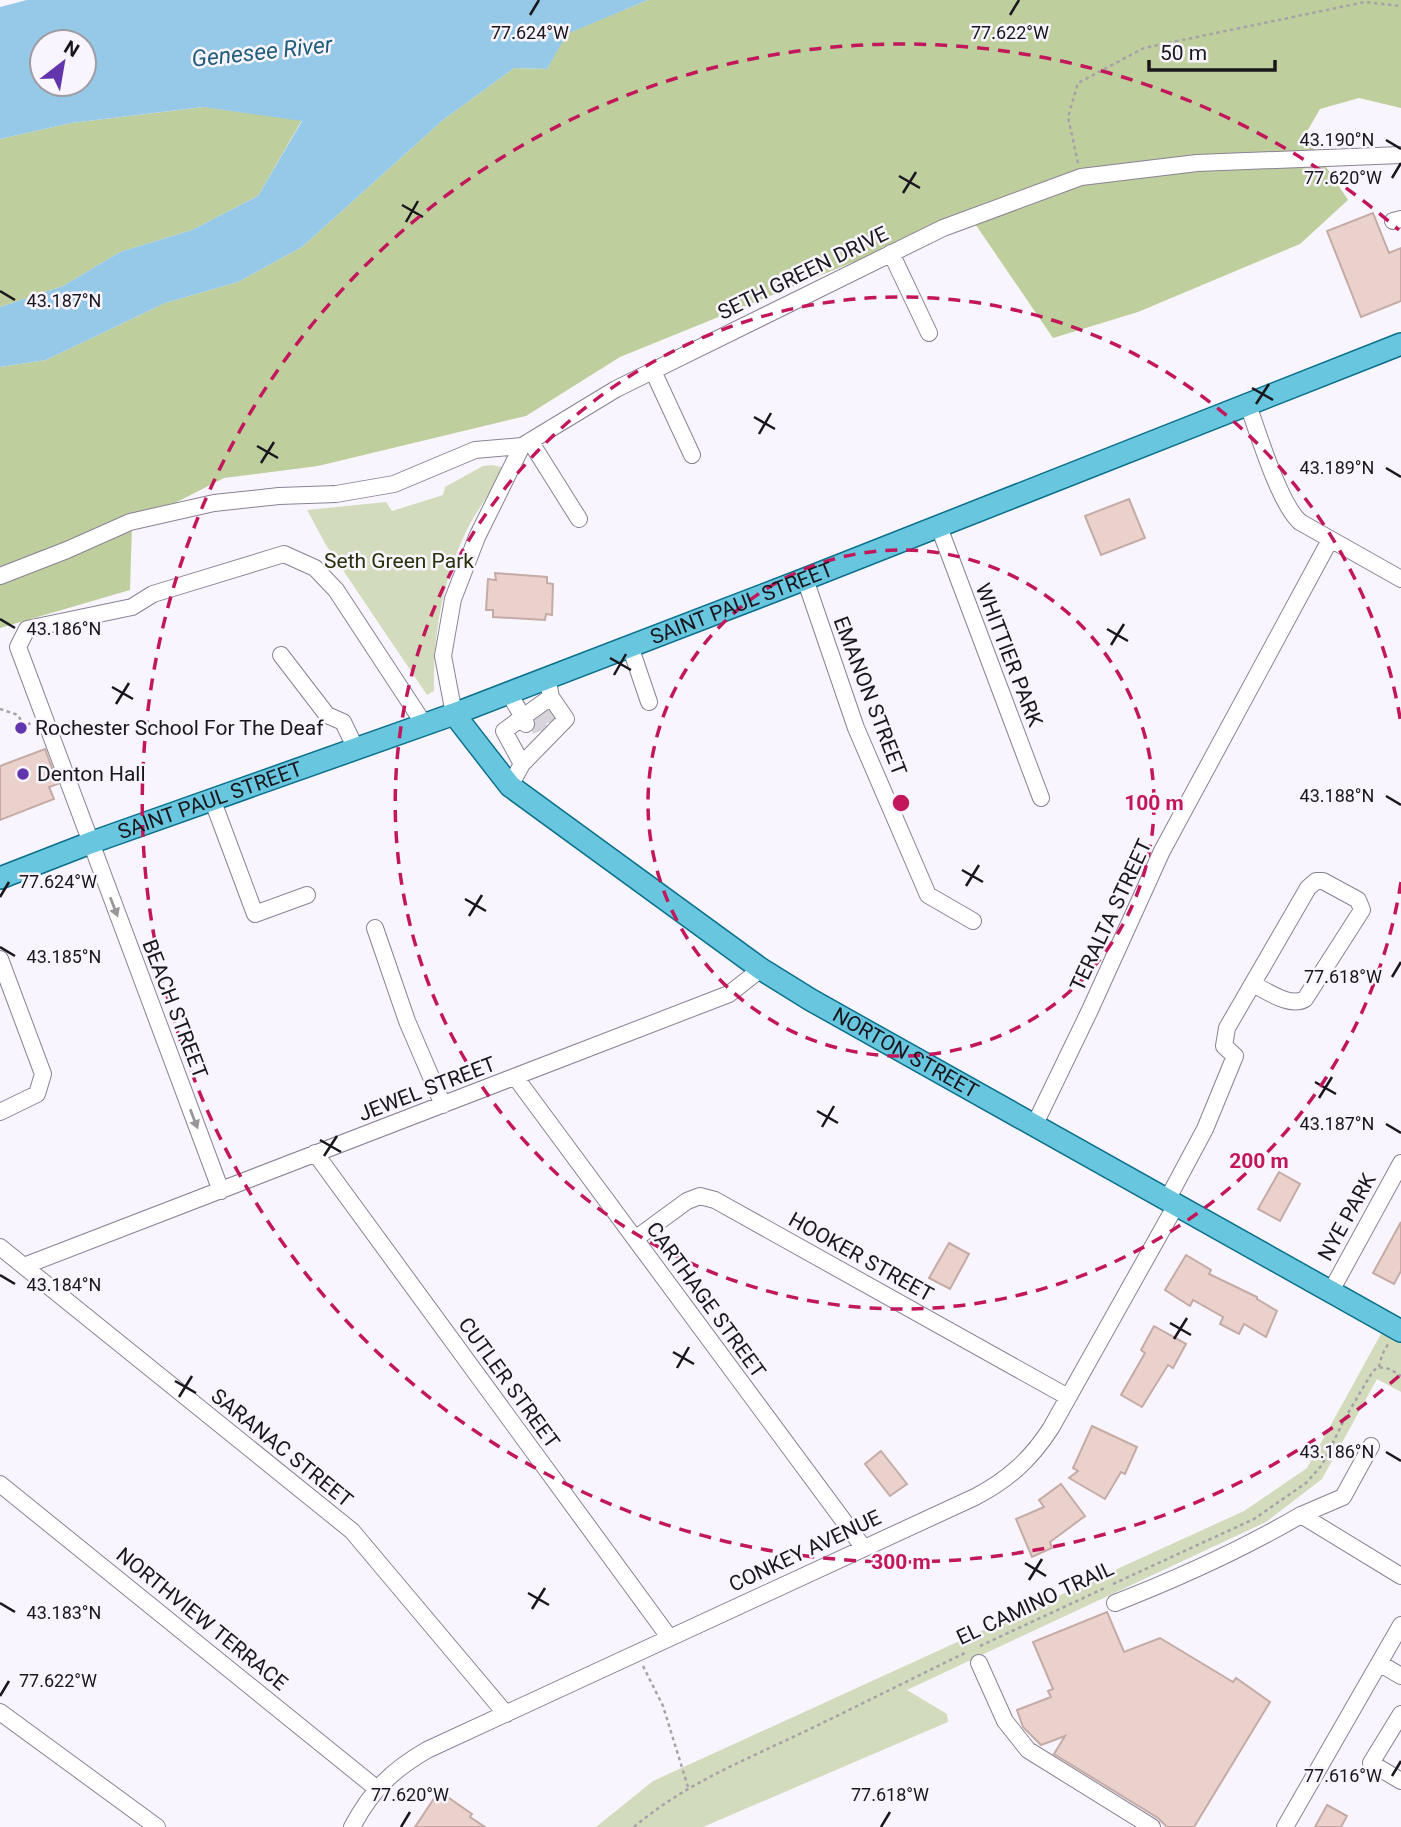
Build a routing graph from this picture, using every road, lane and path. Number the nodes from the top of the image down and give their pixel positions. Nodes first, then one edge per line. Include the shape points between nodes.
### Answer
1 (1401, 6) edge
2 (1401, 155) edge
3 (1081, 177) junction
4 (891, 253) junction
5 (929, 333) dead end
6 (1401, 344) edge
7 (653, 371) junction
8 (1248, 405) junction
9 (526, 443) junction
10 (692, 455) dead end
11 (579, 519) dead end
12 (939, 527) junction
13 (1330, 540) junction
14 (0, 576) edge
15 (805, 579) junction
16 (1401, 579) edge
17 (630, 646) junction
18 (281, 655) dead end
19 (508, 692) junction
20 (649, 702) dead end
21 (538, 706) junction
22 (0, 709) edge
23 (454, 714) junction
24 (44, 718) junction
25 (424, 724) junction
26 (356, 748) junction
27 (522, 764) junction
28 (510, 786) junction
29 (1041, 798) dead end
30 (212, 799) junction
31 (90, 843) junction
32 (0, 878) edge
33 (307, 895) dead end
34 (973, 921) dead end
35 (375, 928) dead end
36 (0, 959) edge
37 (761, 969) junction
38 (1253, 984) junction
39 (516, 1078) junction
40 (443, 1105) junction
41 (0, 1112) edge
42 (1034, 1126) junction
43 (315, 1153) junction
44 (1401, 1163) edge
45 (221, 1191) junction
46 (1171, 1203) junction
47 (635, 1240) junction
48 (0, 1247) edge
49 (24, 1266) junction
50 (1331, 1291) junction
51 (1399, 1330) edge
52 (1379, 1367) junction
53 (1401, 1376) edge
54 (1068, 1397) junction
55 (1371, 1446) dead end
56 (0, 1484) edge
57 (1301, 1516) junction
58 (863, 1547) junction
59 (1401, 1576) edge
60 (1115, 1603) dead end
61 (1401, 1625) edge
62 (669, 1637) junction
63 (635, 1653) junction
64 (979, 1663) dead end
65 (1379, 1663) junction
66 (1401, 1676) edge
67 (0, 1712) edge
68 (506, 1714) junction
69 (1401, 1714) edge
70 (1401, 1781) edge
71 (688, 1787) junction
72 (376, 1788) junction
73 (157, 1827) edge
74 (352, 1827) edge
75 (634, 1827) edge
76 (1152, 1827) edge
77 (1285, 1827) edge

1 - 3 path via 1365,2 1144,48 1078,83 1068,117
2 - 3 street, SETH GREEN DRIVE via 1197,163
3 - 4 street, SETH GREEN DRIVE via 943,228
4 - 5 street
4 - 7 street, SETH GREEN DRIVE
6 - 8 main road, SAINT PAUL STREET
7 - 9 street, SETH GREEN DRIVE
7 - 10 street
8 - 12 main road, SAINT PAUL STREET
8 - 13 street via 1289,510
9 - 11 street
9 - 14 street via 475,450 394,484 336,494 214,503 130,522
9 - 23 street via 477,537 453,598 443,656
12 - 15 main road, SAINT PAUL STREET
12 - 29 street, WHITTIER PARK
13 - 16 street
13 - 42 street, TERALTA STREET via 1162,851
15 - 17 main road, SAINT PAUL STREET
15 - 34 street, EMANON STREET via 856,728 928,895
17 - 20 street
17 - 21 main road, SAINT PAUL STREET
18 - 26 street via 327,715 343,722
19 - 21 main road, SAINT PAUL STREET
19 - 21 street
19 - 23 main road, SAINT PAUL STREET
21 - 27 street via 504,731
21 - 27 street via 566,719
22 - 24 path via 18,715 24,726
23 - 25 main road, SAINT PAUL STREET
23 - 28 main road, NORTON STREET
24 - 25 street, BEACH STREET via 18,647 27,629 132,607 153,594 284,554 315,568 337,590
24 - 31 street, BEACH STREET
25 - 26 main road, SAINT PAUL STREET
26 - 30 main road, SAINT PAUL STREET
27 - 28 street
28 - 37 main road, NORTON STREET
30 - 31 main road, SAINT PAUL STREET
30 - 33 street via 255,914
31 - 32 main road, SAINT PAUL STREET
31 -> 45 street, BEACH STREET
35 - 40 street
36 - 41 street via 43,1074 37,1094
37 - 39 street, JEWEL STREET via 729,995
37 - 42 main road, NORTON STREET
38 - 38 street via 1316,881 1358,900 1362,910 1306,999 1289,1001
38 - 46 street, CONKEY AVENUE via 1227,1028 1224,1046 1235,1056
39 - 40 street, JEWEL STREET
39 - 47 street, CARTHAGE STREET
40 - 43 street, JEWEL STREET
42 - 46 main road, NORTON STREET
43 - 45 street, JEWEL STREET
43 - 62 street, CUTLER STREET
44 - 50 street, NYE PARK
45 - 49 street, JEWEL STREET
46 - 50 main road, NORTON STREET
46 - 54 street, CONKEY AVENUE
47 - 54 street, HOOKER STREET via 694,1198 707,1197
47 - 58 street, CARTHAGE STREET
48 - 49 street, SARANAC STREET
49 - 68 street, SARANAC STREET via 352,1531
50 - 51 main road, NORTON STREET
51 - 52 path, EL CAMINO TRAIL via 1381,1355
52 - 53 path
52 - 71 path, EL CAMINO TRAIL via 1370,1375 1317,1472 1262,1514
54 - 58 street, CONKEY AVENUE via 1042,1443 1006,1479
55 - 57 street via 1343,1497
56 - 72 street, NORTHVIEW TERRACE
57 - 59 street
57 - 60 street via 1251,1545
58 - 62 street, CONKEY AVENUE
61 - 65 street
62 - 63 street, CONKEY AVENUE
63 - 68 street, CONKEY AVENUE
63 - 71 path via 663,1706
64 - 76 street via 1004,1721 1028,1751
65 - 66 street
65 - 77 street
67 - 73 street
68 - 72 street, CONKEY AVENUE via 415,1757
69 - 70 street via 1371,1763
71 - 75 path, EL CAMINO TRAIL
72 - 74 street, CONKEY AVENUE

